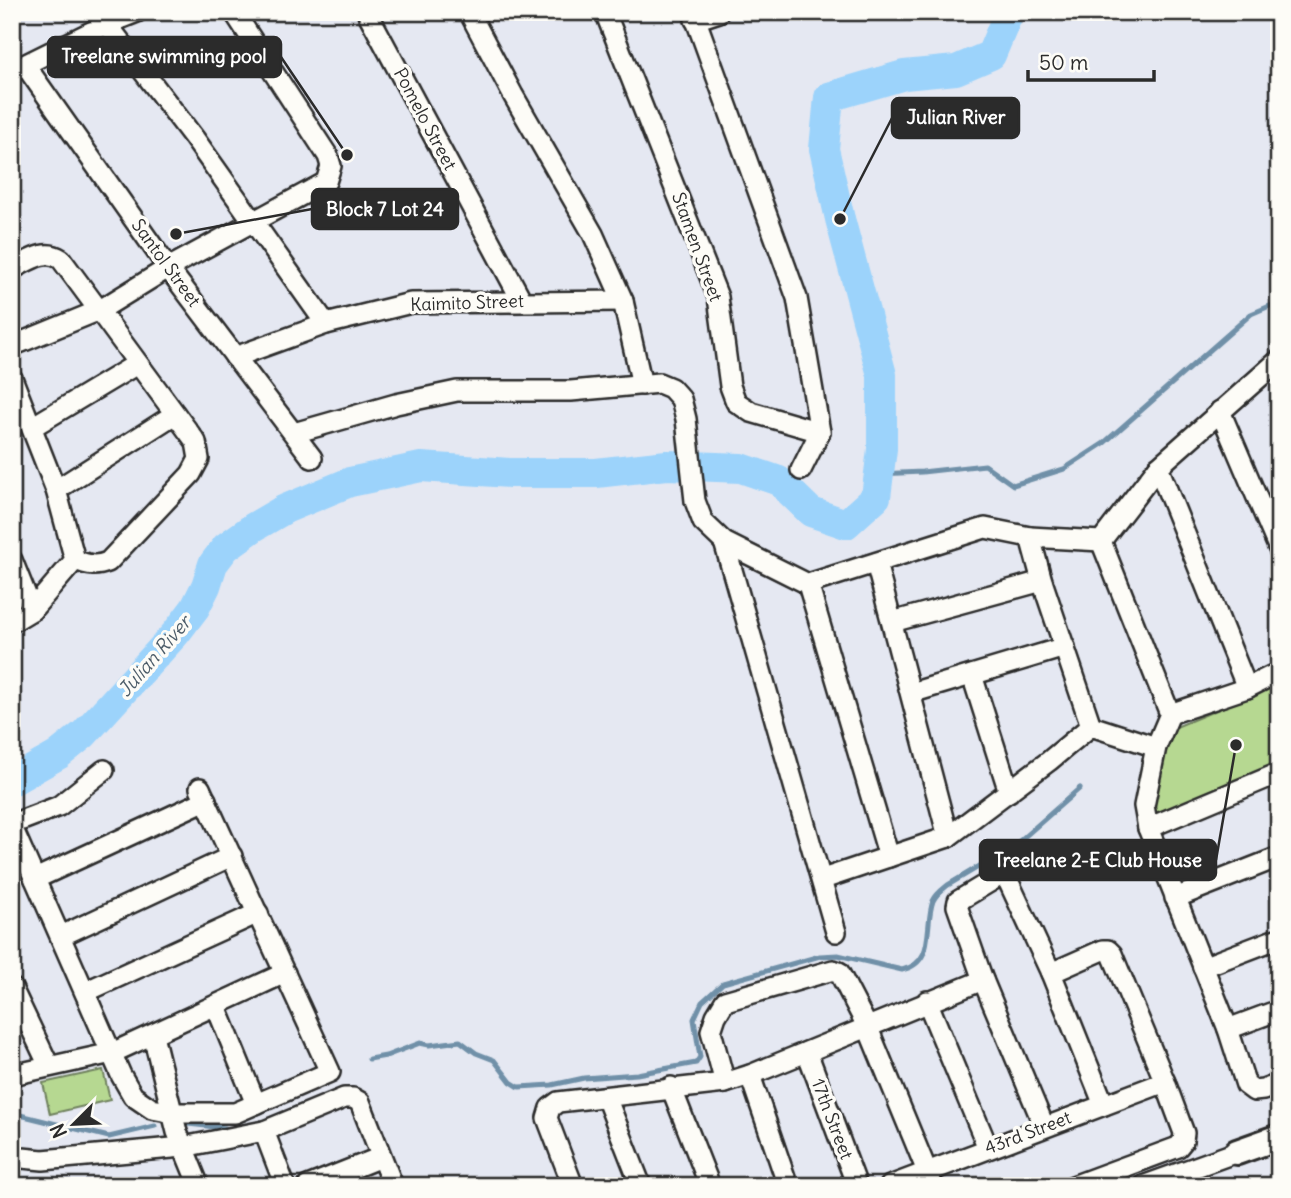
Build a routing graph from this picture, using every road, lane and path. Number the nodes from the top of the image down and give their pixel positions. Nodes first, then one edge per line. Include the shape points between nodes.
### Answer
1 (137, 12) edge
2 (234, 12) edge
3 (368, 12) edge
4 (469, 12) edge
5 (606, 12) edge
6 (719, 12) edge
7 (694, 16) edge
8 (107, 24) junction
9 (18, 68) edge
10 (255, 221) junction
11 (168, 268) junction
12 (12, 269) edge
13 (522, 301) junction
14 (624, 301) junction
15 (100, 310) junction
16 (326, 324) junction
17 (12, 346) edge
18 (235, 357) junction
19 (137, 364) junction
20 (1278, 365) edge
21 (12, 377) edge
22 (642, 385) junction
23 (1220, 411) junction
24 (175, 414) junction
25 (32, 427) junction
26 (820, 432) junction
27 (294, 433) junction
28 (312, 458) dead end
29 (1158, 467) junction
30 (802, 470) dead end
31 (56, 490) junction
32 (1030, 537) junction
33 (1101, 541) junction
34 (724, 542) junction
35 (1279, 549) edge
36 (75, 560) junction
37 (12, 561) edge
38 (876, 563) junction
39 (1042, 581) junction
40 (808, 584) junction
41 (32, 610) junction
42 (12, 622) edge
43 (892, 622) junction
44 (1065, 647) junction
45 (1279, 672) edge
46 (972, 675) junction
47 (1247, 688) junction
48 (911, 693) junction
49 (1170, 714) junction
50 (1091, 726) junction
51 (1156, 747) junction
52 (104, 770) dead end
53 (1279, 773) edge
54 (1009, 792) junction
55 (12, 826) edge
56 (1147, 828) junction
57 (948, 837) junction
58 (232, 856) junction
59 (889, 857) junction
60 (1279, 857) edge
61 (35, 879) junction
62 (823, 879) junction
63 (1175, 898) junction
64 (258, 914) junction
65 (836, 932) dead end
66 (61, 936) junction
67 (1279, 938) edge
68 (1203, 967) junction
69 (285, 973) junction
70 (1051, 973) junction
71 (983, 980) junction
72 (12, 988) edge
73 (85, 992) junction
74 (927, 1001) junction
75 (216, 1006) junction
76 (1279, 1010) edge
77 (868, 1028) junction
78 (1228, 1029) junction
79 (152, 1035) junction
80 (807, 1052) junction
81 (112, 1053) junction
82 (49, 1066) junction
83 (12, 1075) edge
84 (750, 1076) junction
85 (1165, 1082) junction
86 (725, 1083) junction
87 (1279, 1084) edge
88 (671, 1087) junction
89 (606, 1097) junction
90 (256, 1104) junction
91 (1104, 1104) junction
92 (173, 1113) junction
93 (1044, 1126) junction
94 (264, 1131) junction
95 (1279, 1137) edge
96 (183, 1147) junction
97 (988, 1148) junction
98 (1237, 1152) joint
99 (12, 1157) edge
100 (381, 1157) junction
101 (931, 1179) edge
102 (199, 1186) edge
103 (285, 1186) edge
104 (308, 1186) edge
105 (393, 1186) edge
106 (573, 1186) edge
107 (641, 1186) edge
108 (710, 1186) edge
109 (789, 1186) edge
110 (857, 1186) edge
111 (890, 1186) edge
112 (1073, 1186) edge
113 (1143, 1186) edge

1 - 8 street
2 - 10 street via 331,166 320,187
3 - 13 street, Pomelo Street
4 - 14 street via 593,234
5 - 26 street, Stamen Street via 718,296 736,402 751,412
6 - 7 street
7 - 26 street via 797,298
8 - 9 street
8 - 10 street
9 - 11 street, Santol Street
10 - 11 street
10 - 16 street
11 - 15 street
11 - 18 street, Santol Street
12 - 15 street via 44,253 53,254
13 - 14 street, Kaimito Street
13 - 16 street, Kaimito Street via 411,303
14 - 22 street
15 - 17 street
15 - 19 street
16 - 18 street, Kaimito Street
18 - 27 street, Santol Street
19 - 24 street
19 - 25 street
20 - 23 street
21 - 25 street
22 - 27 street via 570,391 457,391
22 - 34 street via 659,383 681,399 695,501 703,522
23 - 29 street
23 - 35 street
24 - 31 street
24 - 36 street via 195,442 199,460 191,474 108,562 89,566
25 - 31 street
26 - 30 street
27 - 28 street, Santol Street
29 - 33 street
29 - 47 street
31 - 36 street
32 - 33 street
32 - 38 street via 985,528
32 - 39 street
33 - 49 street
34 - 40 street
34 - 62 street
36 - 41 street
37 - 41 street
38 - 40 street
38 - 43 street
39 - 43 street
39 - 44 street
40 - 59 street
41 - 42 street
43 - 48 street
44 - 46 street
44 - 50 street
45 - 47 street
46 - 48 street
46 - 54 street
47 - 49 street
48 - 57 street
49 - 51 street
50 - 51 street
50 - 54 street
51 - 56 street via 1144,806
52 - 55 street via 60,806
53 - 56 street
54 - 57 street
55 - 61 street
56 - 63 street
57 - 59 street
58 - 61 street via 203,794
58 - 64 street
58 - 66 street
59 - 62 street
60 - 63 street
61 - 66 street
62 - 65 street
63 - 68 street
64 - 69 street
64 - 73 street
66 - 73 street
67 - 68 street
68 - 78 street
69 - 75 street
69 - 90 street via 330,1072
70 - 71 street via 1009,880 1002,875 958,901 957,906
70 - 85 street via 1108,950
70 - 91 street
71 - 74 street
71 - 93 street
72 - 82 street
73 - 81 street
74 - 77 street
74 - 97 street
75 - 79 street
75 - 90 street
76 - 78 street
77 - 80 street
77 - 86 street via 839,971 725,1001 711,1031
77 - 101 street
78 - 87 street via 1246,1085 1254,1091
79 - 81 street
79 - 92 street
80 - 84 street
80 - 110 street, 17th Street
81 - 82 street
81 - 92 street via 133,1096 152,1109
82 - 83 street
84 - 86 street
84 - 109 street
85 - 91 street, 43rd Street
85 - 112 street via 1184,1133 1178,1147
86 - 88 street
88 - 89 street
88 - 108 street
89 - 106 street via 558,1102 550,1108 547,1118
89 - 107 street
90 - 92 street via 235,1112
91 - 93 street, 43rd Street
92 - 96 street
93 - 97 street, 43rd Street
94 - 96 street
94 - 100 street via 353,1097 360,1102
94 - 103 street
95 - 98 street
96 - 99 street via 43,1160
96 - 102 street
97 - 101 street, 43rd Street
98 - 113 street
100 - 104 street
100 - 105 street
101 - 111 street, 43rd Street

